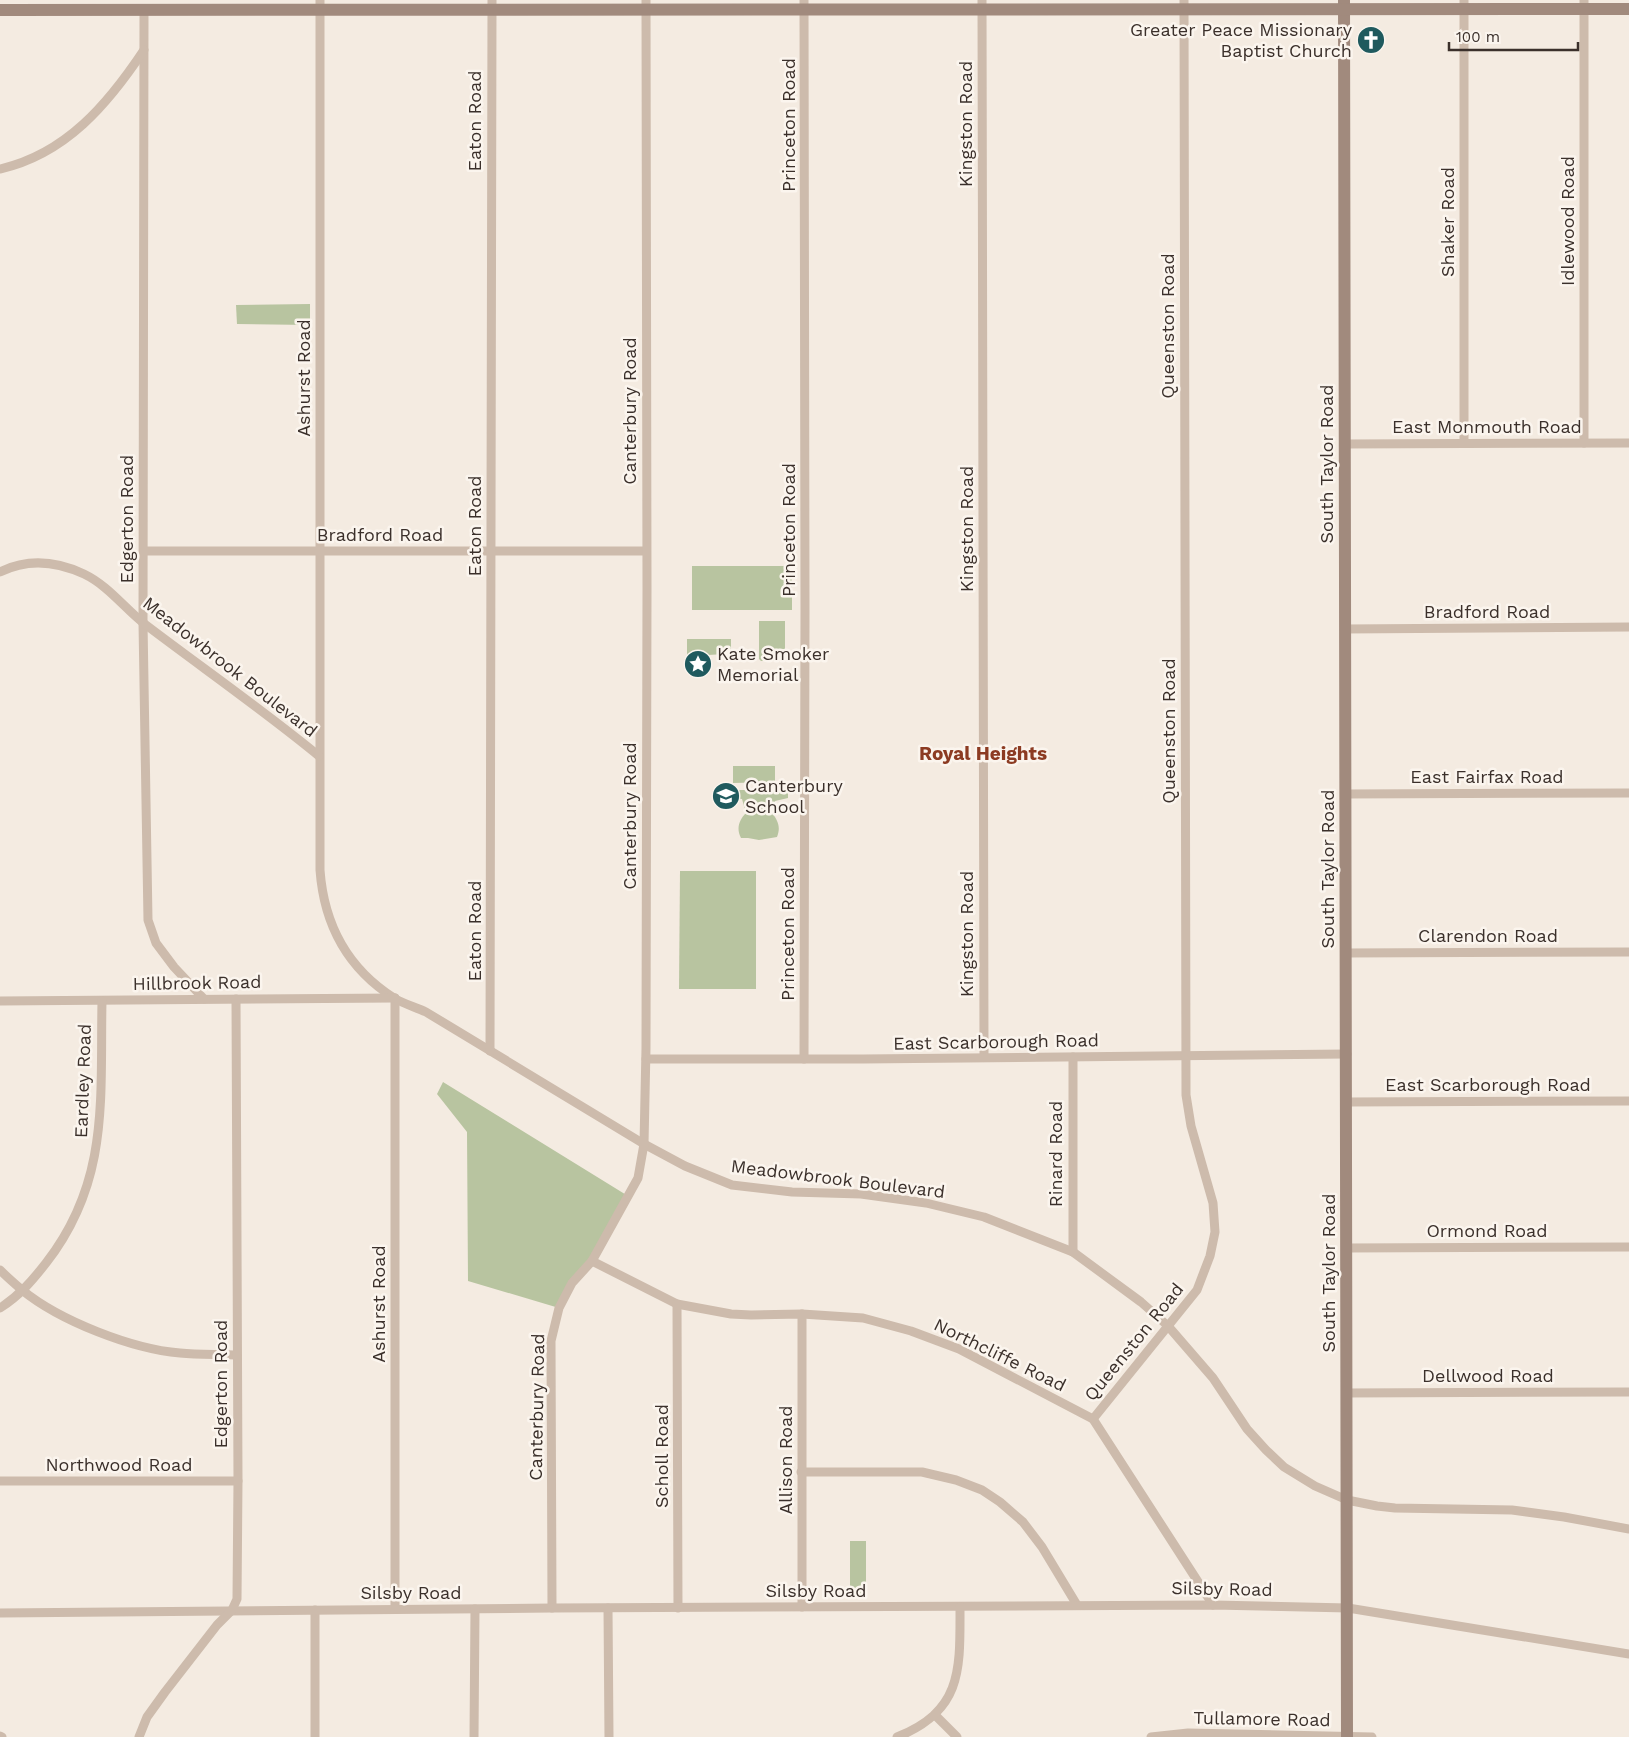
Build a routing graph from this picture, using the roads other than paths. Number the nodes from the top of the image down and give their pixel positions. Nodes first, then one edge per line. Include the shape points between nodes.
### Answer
1 (1288, 4) edge
2 (1344, 4) edge
3 (1584, 4) edge
4 (320, 5) edge
5 (492, 5) edge
6 (646, 5) edge
7 (684, 5) edge
8 (804, 5) edge
9 (982, 5) edge
10 (1184, 5) edge
11 (1464, 5) edge
12 (1629, 9) edge
13 (0, 10) edge
14 (144, 10) junction
15 (144, 50) junction
16 (0, 170) edge
17 (1584, 443) junction
18 (1629, 443) edge
19 (1345, 444) junction
20 (1464, 444) junction
21 (492, 550) junction
22 (144, 551) junction
23 (646, 551) junction
24 (321, 552) junction
25 (0, 572) edge
26 (143, 623) junction
27 (1629, 627) edge
28 (1345, 629) junction
29 (320, 756) junction
30 (1629, 793) edge
31 (1345, 794) junction
32 (1629, 952) edge
33 (1346, 953) junction
34 (395, 998) junction
35 (204, 999) junction
36 (236, 999) junction
37 (0, 1001) edge
38 (102, 1001) junction
39 (490, 1051) junction
40 (1346, 1054) junction
41 (1186, 1056) junction
42 (984, 1057) junction
43 (1073, 1057) junction
44 (646, 1058) junction
45 (804, 1059) junction
46 (1629, 1101) edge
47 (1346, 1102) junction
48 (644, 1144) junction
49 (1629, 1247) edge
50 (1346, 1248) junction
51 (1073, 1252) junction
52 (592, 1261) junction
53 (0, 1270) edge
54 (23, 1291) junction
55 (677, 1304) junction
56 (0, 1308) edge
57 (802, 1314) junction
58 (1168, 1326) junction
59 (237, 1355) junction
60 (1629, 1392) edge
61 (1346, 1393) junction
62 (1093, 1419) junction
63 (801, 1472) junction
64 (0, 1481) edge
65 (238, 1481) junction
66 (1347, 1500) junction
67 (1629, 1529) edge
68 (1077, 1605) junction
69 (1213, 1605) junction
70 (802, 1606) junction
71 (960, 1607) junction
72 (552, 1608) junction
73 (608, 1608) junction
74 (678, 1608) junction
75 (1348, 1608) junction
76 (395, 1609) junction
77 (475, 1609) junction
78 (232, 1610) junction
79 (315, 1610) junction
80 (0, 1613) edge
81 (1629, 1654) edge
82 (935, 1715) junction
83 (1347, 1736) edge
84 (139, 1737) edge
85 (315, 1737) edge
86 (474, 1737) edge
87 (609, 1737) edge
88 (897, 1737) edge
89 (957, 1737) edge
90 (1151, 1737) edge
91 (1372, 1737) edge

1 - 2 main road
1 - 10 main road
2 - 11 main road
2 - 19 main road, South Taylor Road
3 - 11 main road
3 - 12 main road
3 - 17 street, Idlewood Road
4 - 5 main road
4 - 14 main road
4 - 24 street, Ashurst Road
5 - 6 main road
5 - 21 street, Eaton Road
6 - 7 main road
6 - 23 street, Canterbury Road
7 - 8 main road
8 - 9 main road
8 - 45 street, Princeton Road
9 - 10 main road
9 - 42 street, Kingston Road
10 - 41 street, Queenston Road
11 - 20 street, Shaker Road
13 - 14 main road
14 - 15 street, Edgerton Road
15 - 16 street via 115,92 76,132 42,154
15 - 22 street, Edgerton Road
17 - 18 street, East Monmouth Road
17 - 20 street, East Monmouth Road
19 - 20 street, East Monmouth Road
19 - 28 main road, South Taylor Road
21 - 23 street, Bradford Road
21 - 24 street, Bradford Road
21 - 39 street, Eaton Road
22 - 24 street, Bradford Road
22 - 26 street, Edgerton Road
23 - 44 street, Canterbury Road
24 - 29 street, Ashurst Road
25 - 26 street, Meadowbrook Boulevard via 32,562 71,569 99,583
26 - 29 street, Meadowbrook Boulevard
26 - 35 street, Edgerton Road via 148,920 156,943
27 - 28 street, Bradford Road
28 - 31 main road, South Taylor Road
29 - 34 street, Meadowbrook Boulevard via 320,870 324,904 346,953 365,975
30 - 31 street, East Fairfax Road
31 - 33 main road, South Taylor Road
32 - 33 street, Clarendon Road
33 - 40 main road, South Taylor Road
34 - 36 street, Hillbrook Road
34 - 39 street, Meadowbrook Boulevard via 426,1012
34 - 76 street, Ashurst Road
35 - 36 street, Hillbrook Road
35 - 38 street, Hillbrook Road
36 - 59 street, Edgerton Road
37 - 38 street, Hillbrook Road
38 - 54 street, Eardley Road via 100,1124 92,1169 72,1225 59,1247
39 - 48 street, Meadowbrook Boulevard
40 - 41 street, East Scarborough Road
40 - 47 main road, South Taylor Road
41 - 43 street, East Scarborough Road
41 - 58 street, Queenston Road via 1186,1095 1191,1126 1213,1203 1214,1232 1210,1256 1197,1290
42 - 43 street, East Scarborough Road
42 - 45 street, East Scarborough Road
43 - 51 street, Rinard Road
44 - 45 street, East Scarborough Road
44 - 48 street, Canterbury Road
46 - 47 street, East Scarborough Road
47 - 50 main road, South Taylor Road
48 - 51 street, Meadowbrook Boulevard via 685,1166 732,1185 792,1192 861,1194 926,1203 984,1217
48 - 52 street, Canterbury Road via 638,1178
49 - 50 street, Ormond Road
50 - 61 main road, South Taylor Road
51 - 58 street, Meadowbrook Boulevard
52 - 55 street, Northcliffe Road
52 - 72 street, Canterbury Road via 572,1283 559,1308 551,1341
53 - 54 street
54 - 56 street, Eardley Road
54 - 59 street via 71,1320 134,1344 180,1353
55 - 57 street, Northcliffe Road via 731,1314
55 - 74 street, Scholl Road
57 - 62 street, Northcliffe Road via 864,1318 911,1331 959,1349
57 - 63 street, Allison Road
58 - 62 street, Queenston Road
58 - 66 street, Meadowbrook Boulevard via 1213,1378 1247,1429 1266,1450 1300,1478
59 - 65 street, Edgerton Road
60 - 61 street, Dellwood Road
61 - 66 main road, South Taylor Road
62 - 69 street, Northcliffe Road
63 - 68 street via 922,1472 982,1490 1023,1522
63 - 70 street, Allison Road
64 - 65 street, Northwood Road
65 - 78 street, Edgerton Road via 237,1599
66 - 67 street, Meadowbrook Boulevard via 1395,1508 1512,1510
66 - 75 main road, South Taylor Road
68 - 69 street, Silsby Road
68 - 71 street, Silsby Road
69 - 75 street, Silsby Road
70 - 71 street, Silsby Road
70 - 74 street, Silsby Road
71 - 82 street via 957,1674 946,1700
72 - 73 street, Silsby Road
72 - 77 street, Silsby Road
73 - 74 street, Silsby Road
73 - 87 street
75 - 81 street, Silsby Road
75 - 83 main road, South Taylor Road
76 - 77 street, Silsby Road
76 - 79 street, Silsby Road
77 - 86 street
78 - 79 street, Silsby Road
78 - 80 street, Silsby Road
78 - 84 street via 165,1692 147,1717
79 - 85 street
82 - 88 street
82 - 89 street
83 - 90 street, Tullamore Road via 1188,1734
83 - 91 street, Tullamore Road

